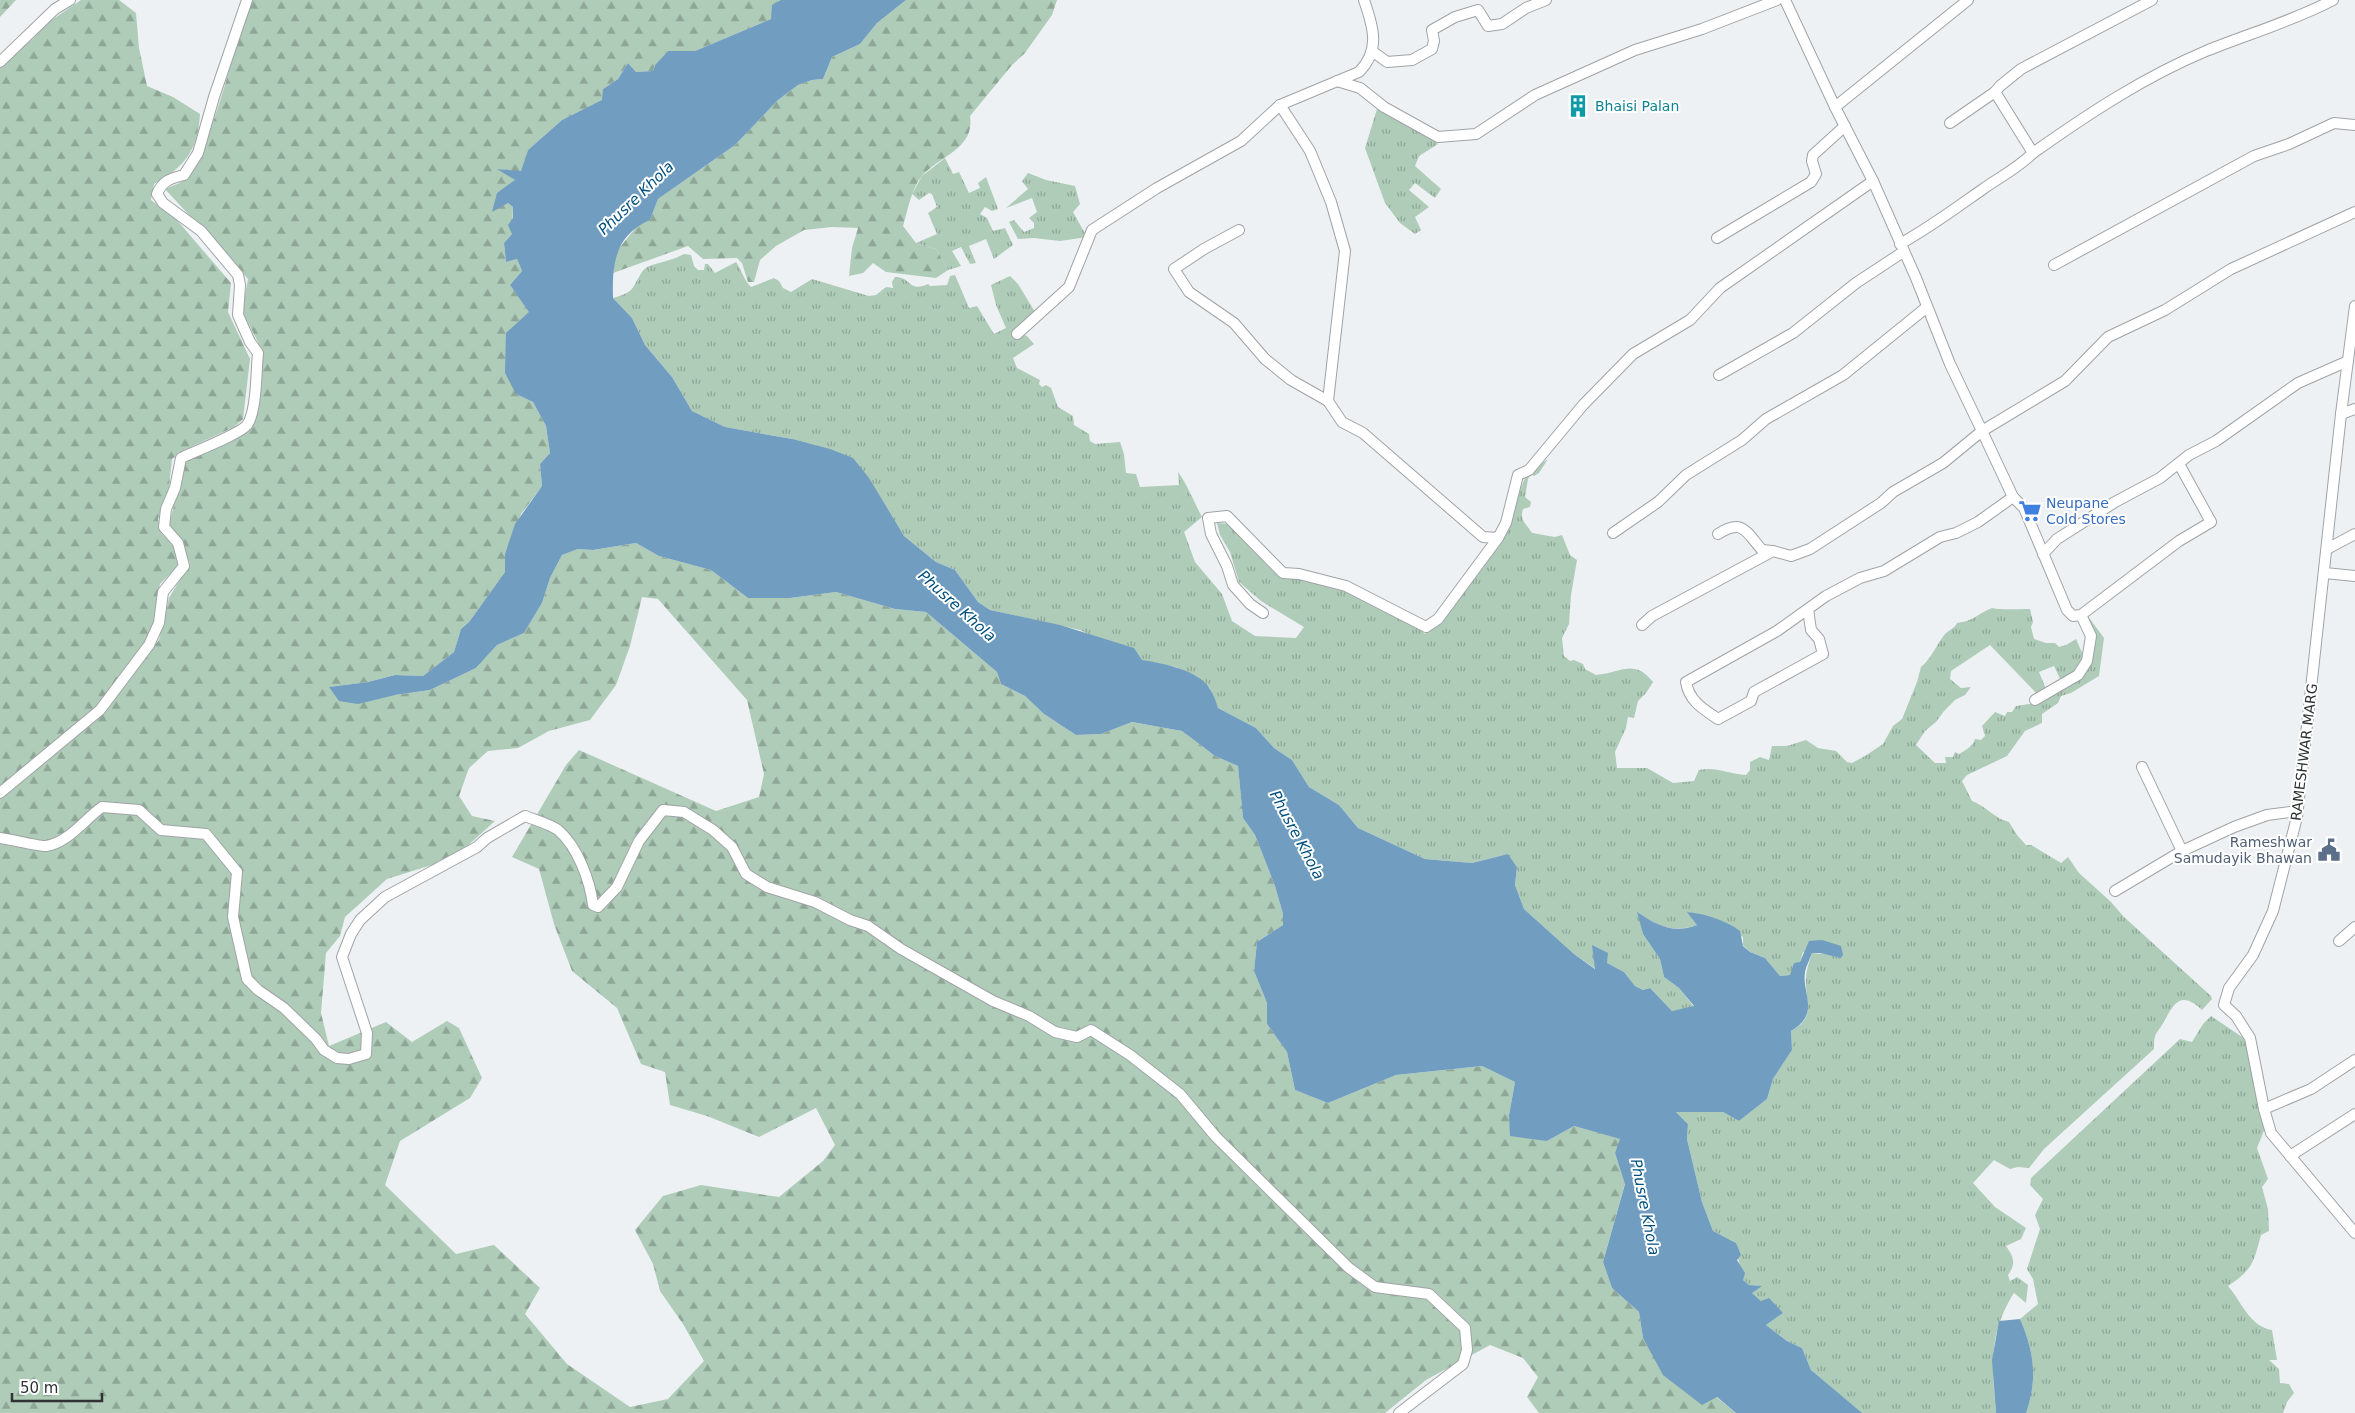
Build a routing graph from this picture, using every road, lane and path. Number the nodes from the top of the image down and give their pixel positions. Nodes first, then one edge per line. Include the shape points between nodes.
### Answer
1 (70, 0) edge
2 (247, 0) edge
3 (1364, 0) edge
4 (1546, 0) edge
5 (1777, 0) edge
6 (1785, 0) edge
7 (1968, 0) edge
8 (2152, 0) edge
9 (2333, 0) edge
10 (1372, 52) junction
11 (0, 62) edge
12 (1337, 81) junction
13 (1995, 92) junction
14 (1280, 105) junction
15 (1835, 107) junction
16 (1950, 123) dead end
17 (2355, 125) edge
18 (1845, 126) junction
19 (2033, 153) junction
20 (1874, 181) junction
21 (2355, 212) edge
22 (1239, 230) dead end
23 (1717, 238) dead end
24 (1901, 248) junction
25 (2054, 265) dead end
26 (2355, 306) edge
27 (1927, 307) junction
28 (1016, 334) dead end
29 (2353, 340) edge
30 (2348, 361) junction
31 (1718, 374) dead end
32 (1328, 401) junction
33 (2355, 408) edge
34 (2341, 414) junction
35 (1982, 431) junction
36 (2179, 464) junction
37 (2013, 497) junction
38 (1613, 533) dead end
39 (1718, 534) dead end
40 (2355, 534) edge
41 (1498, 538) junction
42 (2327, 549) junction
43 (1774, 551) junction
44 (2043, 554) junction
45 (2325, 572) junction
46 (2355, 576) edge
47 (1808, 609) junction
48 (1263, 614) dead end
49 (2081, 615) junction
50 (1642, 625) dead end
51 (2035, 700) dead end
52 (2142, 767) dead end
53 (0, 793) edge
54 (2298, 811) junction
55 (0, 838) edge
56 (2182, 851) junction
57 (2115, 891) dead end
58 (2355, 927) edge
59 (2338, 941) dead end
60 (2355, 1060) edge
61 (2264, 1109) junction
62 (2355, 1114) edge
63 (2290, 1156) junction
64 (2355, 1233) edge
65 (1399, 1413) edge

1 - 11 street via 55,9
2 - 53 street via 198,153 184,175 167,180 157,194 163,203 201,231 238,276 238,315 258,353 252,410 247,426 181,458 164,527 178,543 184,566 163,592 159,623 149,645 100,710
3 - 10 street via 1374,36
4 - 10 street via 1526,8 1502,24 1488,26 1478,10 1455,17 1432,30 1432,49 1412,60 1387,62
5 - 12 street via 1702,30 1635,50 1536,95 1476,134 1438,137 1384,107 1360,88
6 - 15 street
7 - 15 street
8 - 13 street via 2021,69
9 - 19 street via 2206,51 2132,87
10 - 12 street via 1359,72
12 - 14 street
13 - 16 street
13 - 19 street
14 - 28 street via 1241,141 1157,188 1092,230 1068,287
14 - 32 street via 1310,151 1345,251
15 - 18 street
17 - 25 street via 2334,123 2254,156
18 - 20 street
18 - 23 street via 1813,155 1816,174 1811,182
19 - 24 street
20 - 24 street
20 - 41 street via 1720,288 1690,320 1633,354 1583,405 1529,470 1518,475 1506,523
21 - 35 street via 2231,269 2165,310 2108,337 2064,381
22 - 32 street via 1174,269 1189,292 1234,323 1265,358 1291,380
24 - 27 street
24 - 31 street via 1793,333
26 - 29 street, RAMESHWAR MARG
27 - 35 street
27 - 38 street via 1843,375 1766,419 1742,440 1686,475 1658,502
29 - 30 street, RAMESHWAR MARG
30 - 34 street, RAMESHWAR MARG
30 - 36 street via 2298,383
32 - 41 street via 1342,422 1363,433 1482,537
33 - 34 street
34 - 42 street, RAMESHWAR MARG
35 - 37 street
35 - 43 street via 1942,463 1810,549 1791,556
36 - 44 street via 2057,539
36 - 49 street via 2211,522 2180,541
37 - 44 street via 2024,508
37 - 47 street via 1978,522 1940,537 1884,571 1860,578
39 - 43 street via 1731,526 1740,527 1762,550
40 - 42 street
41 - 48 street via 1438,619 1426,628 1346,586 1283,573 1227,516 1208,518 1233,585
42 - 45 street, RAMESHWAR MARG
43 - 50 street via 1652,616
44 - 49 street via 2067,610 2073,616
45 - 46 street
45 - 54 street, RAMESHWAR MARG
47 - 47 street via 1686,682 1688,694 1718,719 1750,701 1754,692 1823,654 1819,639 1811,630
49 - 51 street via 2091,636 2087,661 2078,675
52 - 56 street
54 - 56 street via 2267,815
54 - 61 street, RAMESHWAR MARG via 2273,911 2253,955 2230,988 2224,1005 2236,1016 2250,1038
55 - 65 street via 44,846 61,841 102,807 139,810 161,830 206,834 237,872 233,917 247,979 284,1008 324,1050 336,1058 350,1059 366,1054 367,1033 342,957 360,920 386,897 477,848 487,838 525,816 558,830 576,855 591,890 593,905 598,907 617,888 639,841 663,810 684,812 713,830 732,847 746,874 767,887 816,902 868,926 901,949 1055,1032 1077,1037 1092,1030 1180,1094 1216,1137 1350,1268 1375,1287 1429,1294 1465,1328 1467,1350 1463,1364
56 - 57 street
58 - 59 street
60 - 61 street via 2311,1089
61 - 63 street, RAMESHWAR MARG via 2271,1133
62 - 63 street
63 - 64 street, RAMESHWAR MARG

